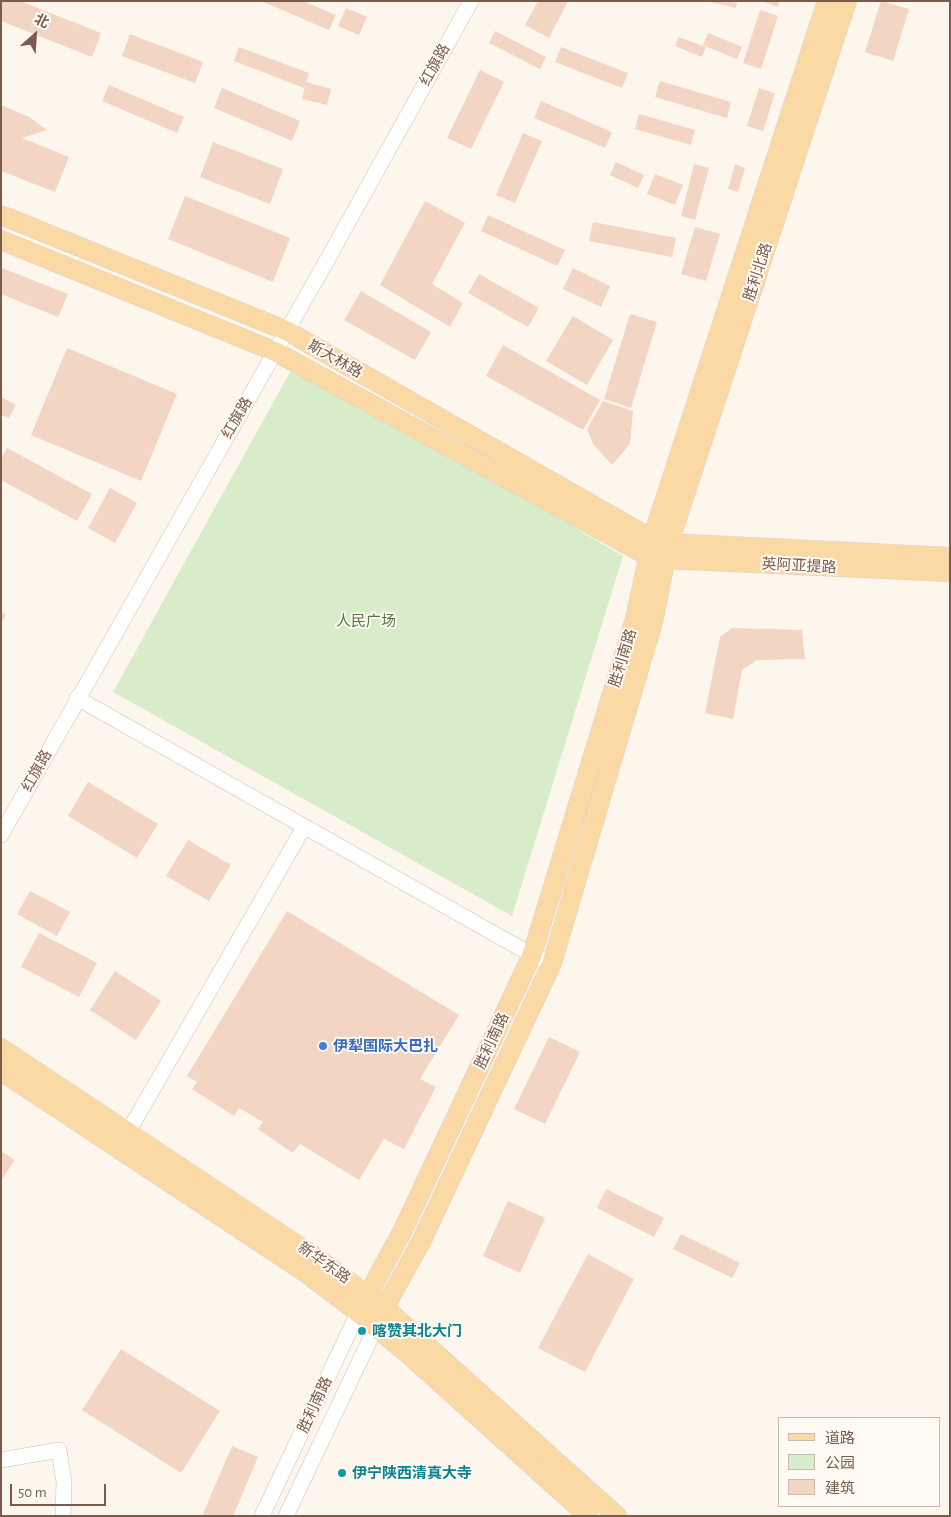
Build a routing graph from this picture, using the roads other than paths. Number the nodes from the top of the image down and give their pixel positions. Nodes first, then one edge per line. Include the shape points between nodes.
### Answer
1 (471, 1) edge
2 (827, 1) edge
3 (847, 1) edge
4 (1, 215) edge
5 (1, 240) edge
6 (287, 331) junction
7 (274, 352) junction
8 (659, 549) junction
9 (950, 557) edge
10 (950, 572) edge
11 (77, 698) junction
12 (304, 827) junction
13 (1, 835) edge
14 (532, 955) junction
15 (552, 963) junction
16 (1, 1048) edge
17 (1, 1071) edge
18 (128, 1132) junction
19 (367, 1295) junction
20 (385, 1308) junction
21 (358, 1313) junction
22 (376, 1327) junction
23 (1, 1460) edge
24 (63, 1516) edge
25 (262, 1516) edge
26 (286, 1516) edge
27 (588, 1516) edge
28 (617, 1516) edge

1 - 6 street, 红旗路
2 - 8 main road, 胜利北路
3 - 8 main road, 胜利北路
4 - 6 main road, 斯大林路
5 - 7 main road, 斯大林路
6 - 7 street, 红旗路
6 - 8 main road, 斯大林路
7 - 8 main road, 斯大林路
7 - 11 street, 红旗路
8 - 9 main road, 英阿亚提路
8 - 10 main road, 英阿亚提路
8 - 14 main road, 胜利南路
8 - 15 main road, 胜利南路 via 653,622
11 - 12 street
11 - 13 street, 红旗路
12 - 14 street
12 - 18 street
14 - 15 street
14 - 19 main road, 胜利南路 via 402,1232
15 - 20 main road, 胜利南路 via 421,1242
16 - 18 main road, 新华东路
17 - 21 main road, 新华东路 via 306,1274
18 - 19 main road, 新华东路
19 - 20 main road, 新华东路
19 - 21 main road, 胜利南路
20 - 22 main road, 胜利南路
20 - 28 main road, 新华东路
21 - 22 main road, 新华东路
21 - 25 street, 胜利南路
22 - 26 street, 胜利南路
22 - 27 main road, 新华东路
23 - 24 street via 59,1450 64,1482

